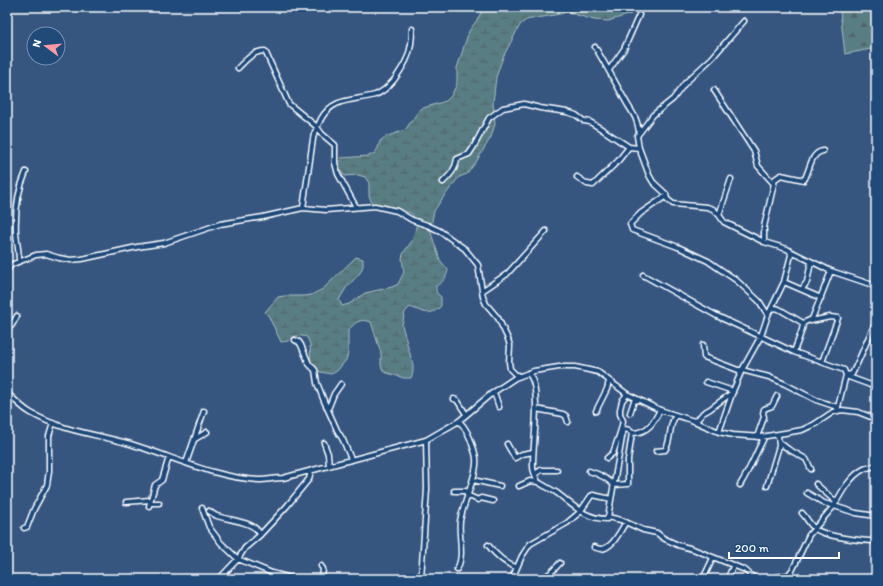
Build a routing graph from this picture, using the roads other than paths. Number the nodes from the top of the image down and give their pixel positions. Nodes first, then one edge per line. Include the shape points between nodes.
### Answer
1 (639, 15) dead end
2 (744, 21) dead end
3 (412, 29) dead end
4 (595, 47) dead end
5 (238, 68) dead end
6 (609, 70) junction
7 (714, 90) dead end
8 (317, 127) junction
9 (639, 132) junction
10 (629, 147) junction
11 (639, 148) junction
12 (823, 151) dead end
13 (26, 172) dead end
14 (577, 177) dead end
15 (731, 179) dead end
16 (443, 182) dead end
17 (774, 184) junction
18 (666, 196) junction
19 (356, 206) junction
20 (303, 208) junction
21 (719, 215) junction
22 (546, 231) dead end
23 (764, 242) junction
24 (790, 251) junction
25 (18, 261) junction
26 (811, 262) junction
27 (831, 271) junction
28 (7, 272) edge
29 (644, 276) dead end
30 (784, 282) junction
31 (876, 286) edge
32 (802, 289) junction
33 (482, 291) junction
34 (821, 298) junction
35 (771, 309) junction
36 (768, 315) junction
37 (17, 316) dead end
38 (811, 321) junction
39 (876, 322) edge
40 (803, 323) junction
41 (7, 330) edge
42 (761, 336) junction
43 (295, 340) dead end
44 (703, 345) dead end
45 (794, 352) junction
46 (822, 362) junction
47 (742, 370) junction
48 (528, 373) junction
49 (846, 375) junction
50 (519, 376) junction
51 (609, 381) junction
52 (706, 382) dead end
53 (341, 384) dead end
54 (876, 387) edge
55 (733, 391) junction
56 (7, 393) edge
57 (491, 394) junction
58 (627, 394) junction
59 (777, 396) dead end
60 (454, 399) dead end
61 (638, 400) junction
62 (499, 407) dead end
63 (536, 409) junction
64 (837, 409) junction
65 (328, 410) junction
66 (660, 410) junction
67 (204, 411) dead end
68 (596, 411) dead end
69 (630, 413) dead end
70 (466, 414) junction
71 (676, 416) junction
72 (876, 419) edge
73 (458, 420) junction
74 (694, 421) junction
75 (568, 422) dead end
76 (53, 423) junction
77 (207, 432) dead end
78 (719, 432) junction
79 (632, 433) junction
80 (778, 435) junction
81 (759, 437) junction
82 (194, 440) junction
83 (426, 440) junction
84 (778, 442) junction
85 (324, 443) dead end
86 (507, 444) dead end
87 (196, 450) dead end
88 (190, 451) junction
89 (656, 451) dead end
90 (533, 452) junction
91 (169, 457) junction
92 (607, 458) dead end
93 (350, 459) junction
94 (186, 463) junction
95 (876, 465) edge
96 (329, 466) junction
97 (811, 469) dead end
98 (557, 470) dead end
99 (311, 471) junction
100 (589, 471) dead end
101 (535, 474) junction
102 (473, 480) junction
103 (538, 482) junction
104 (740, 484) dead end
105 (816, 484) dead end
106 (614, 485) junction
107 (500, 486) dead end
108 (518, 486) dead end
109 (767, 486) dead end
110 (454, 491) dead end
111 (807, 493) dead end
112 (467, 495) junction
113 (611, 499) junction
114 (493, 501) dead end
115 (126, 502) dead end
116 (150, 503) junction
117 (159, 503) dead end
118 (835, 504) junction
119 (202, 508) dead end
120 (209, 511) dead end
121 (580, 512) junction
122 (802, 513) dead end
123 (876, 516) edge
124 (608, 517) junction
125 (626, 522) junction
126 (24, 528) dead end
127 (815, 529) junction
128 (260, 535) junction
129 (876, 541) edge
130 (488, 545) dead end
131 (594, 547) dead end
132 (713, 558) junction
133 (238, 559) junction
134 (560, 563) dead end
135 (734, 565) junction
136 (321, 566) dead end
137 (516, 567) junction
138 (457, 569) dead end
139 (514, 573) junction
140 (728, 577) dead end
141 (788, 577) edge
142 (219, 579) edge
143 (294, 579) edge
144 (322, 579) edge
145 (421, 579) edge
146 (512, 579) edge
147 (522, 579) edge
148 (534, 579) edge
149 (703, 579) edge
150 (757, 579) edge
151 (764, 579) edge

1 - 6 street via 624,49
2 - 9 street via 712,58
3 - 8 street via 407,61 387,87 375,95 346,100 332,106 325,112
4 - 6 street
5 - 8 street via 253,54 265,52 289,104
6 - 9 street via 637,120
7 - 17 street via 754,151 758,166
8 - 19 street via 335,145 338,174
8 - 20 street via 310,153
9 - 11 street
10 - 11 street
10 - 14 street via 593,185
10 - 16 street via 590,122 567,112 524,104 502,108 489,118 473,148 468,154 457,159 453,172
11 - 18 street via 653,182
12 - 17 street via 813,158 804,180 781,175 775,179
13 - 25 street via 20,184 17,212
15 - 21 street
17 - 23 street via 764,227
18 - 21 street via 673,204 707,207
18 - 36 street via 634,219 630,224 632,230 708,261 736,280 759,301
19 - 20 street via 326,210
19 - 33 street via 375,206 397,211 440,231 465,249 478,265
20 - 25 street via 220,224 164,243 82,259 65,259 46,254
21 - 23 street via 724,222
22 - 33 street via 507,274
23 - 24 street
24 - 26 street
24 - 30 street
25 - 28 street
26 - 27 street
26 - 32 street via 807,282
27 - 31 street
27 - 34 street
29 - 42 street via 717,316
30 - 32 street
30 - 35 street
32 - 34 street
33 - 50 street via 486,304 498,318 508,339 510,369
34 - 38 street
35 - 36 street
35 - 40 street via 779,309
36 - 42 street
37 - 41 street
38 - 40 street
38 - 46 street via 838,318
39 - 49 street via 855,369 852,374
40 - 45 street via 804,327
42 - 45 street
42 - 47 street
43 - 65 street via 302,345 314,370
44 - 47 street via 704,357
45 - 46 street
46 - 49 street via 844,370
47 - 55 street
47 - 64 street via 769,377
48 - 50 street
48 - 51 street via 575,367 598,372
48 - 63 street via 533,383
49 - 54 street
49 - 64 street
50 - 57 street
51 - 58 street
51 - 68 street
52 - 55 street
53 - 65 street
55 - 74 street
55 - 78 street
56 - 76 street via 30,412
57 - 62 street via 495,395
57 - 70 street
58 - 61 street
58 - 92 street via 620,410 623,421 620,433 613,453
59 - 81 street via 772,406 764,409
60 - 70 street
61 - 66 street
61 - 69 street via 634,401
63 - 75 street via 563,414
63 - 90 street
64 - 72 street via 858,412
64 - 80 street via 816,424
65 - 93 street
66 - 71 street
66 - 79 street via 646,430
67 - 82 street
70 - 73 street
71 - 74 street
71 - 89 street via 668,435 667,447 665,450
73 - 83 street
73 - 102 street via 466,428 472,441 476,460
74 - 78 street
76 - 91 street
76 - 126 street via 49,436 47,485 27,527
77 - 82 street
78 - 81 street
79 - 106 street via 628,484
79 - 106 street via 625,429 623,432
80 - 81 street
80 - 84 street
81 - 104 street via 763,440
82 - 88 street
83 - 93 street
83 - 145 street via 427,490
84 - 97 street via 806,459
84 - 109 street via 777,456
85 - 96 street
86 - 90 street via 515,458
87 - 88 street
88 - 94 street
90 - 101 street
91 - 94 street
91 - 116 street via 162,480 156,485
93 - 96 street
94 - 99 street via 238,477 260,480 284,478
95 - 118 street via 854,477
96 - 99 street
98 - 101 street via 541,470
99 - 128 street via 309,479
100 - 106 street via 597,473
101 - 103 street
102 - 107 street
102 - 112 street
103 - 108 street via 530,481
103 - 121 street
105 - 118 street
106 - 113 street
110 - 112 street via 466,491
111 - 118 street via 824,504
112 - 114 street via 478,500 481,498
112 - 138 street via 460,521 460,562
113 - 121 street via 593,495
113 - 124 street
115 - 116 street
116 - 117 street
118 - 123 street via 856,513
118 - 127 street
119 - 133 street via 209,527
120 - 128 street via 216,516 253,526
121 - 124 street via 600,519
121 - 137 street via 567,523 530,544
122 - 127 street
124 - 125 street
125 - 131 street via 608,546 601,549
125 - 132 street
127 - 129 street via 849,539
127 - 141 street via 809,535
128 - 133 street via 245,548
130 - 137 street via 508,565
132 - 135 street
132 - 149 street
133 - 142 street
133 - 143 street
134 - 148 street via 550,574
135 - 140 street
135 - 150 street
136 - 144 street
137 - 139 street
139 - 146 street
139 - 147 street
141 - 151 street

